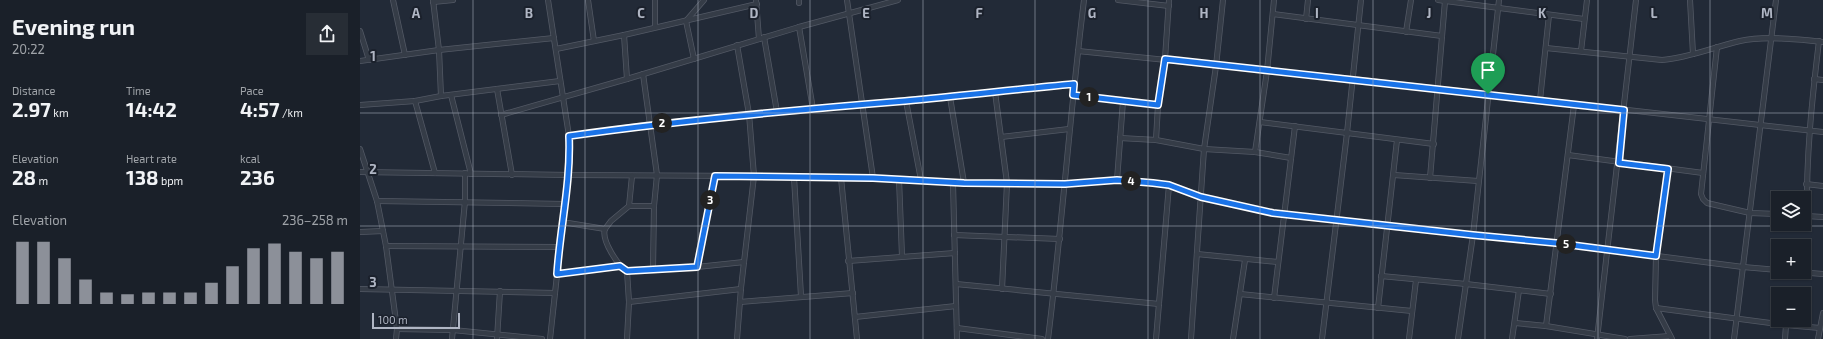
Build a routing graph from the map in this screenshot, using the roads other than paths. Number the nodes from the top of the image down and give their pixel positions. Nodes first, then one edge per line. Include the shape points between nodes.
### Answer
1 (394, 0) edge
2 (453, 0) edge
3 (548, 0) edge
4 (588, 0) edge
5 (655, 0) edge
6 (704, 0) edge
7 (847, 0) edge
8 (897, 0) edge
9 (1084, 0) edge
10 (1118, 0) edge
11 (1223, 0) edge
12 (1274, 0) edge
13 (1308, 0) edge
14 (1361, 0) edge
15 (1411, 0) edge
16 (1438, 0) edge
17 (1499, 0) edge
18 (1587, 0) edge
19 (1636, 0) edge
20 (1690, 0) edge
21 (1776, 0) edge
22 (433, 1) edge
23 (1137, 1) edge
24 (1445, 1) edge
25 (757, 2) edge
26 (1169, 3) edge
27 (1498, 7) junction
28 (850, 14) junction
29 (1273, 14) junction
30 (1549, 15) junction
31 (1306, 19) junction
32 (1584, 19) junction
33 (686, 21) junction
34 (1359, 26) junction
35 (656, 27) junction
36 (799, 27) junction
37 (360, 31) edge
38 (1406, 32) junction
39 (624, 35) junction
40 (1442, 36) junction
41 (554, 38) junction
42 (761, 38) junction
43 (1771, 39) junction
44 (594, 42) junction
45 (1821, 42) edge
46 (737, 45) junction
47 (1717, 47) junction
48 (1546, 48) junction
49 (556, 49) junction
50 (439, 50) junction
51 (1078, 51) junction
52 (1581, 51) junction
53 (1693, 54) junction
54 (405, 55) junction
55 (1628, 57) junction
56 (694, 59) junction
57 (1165, 59) junction
58 (369, 60) junction
59 (360, 61) edge
60 (1216, 66) junction
61 (1267, 71) junction
62 (643, 74) junction
63 (627, 79) junction
64 (1352, 79) junction
65 (1814, 79) junction
66 (1823, 80) edge
67 (560, 81) junction
68 (1074, 84) junction
69 (497, 89) junction
70 (1438, 89) junction
71 (995, 92) junction
72 (1488, 94) junction
73 (452, 95) junction
74 (1073, 95) junction
75 (441, 96) junction
76 (950, 96) junction
77 (563, 98) junction
78 (1540, 100) junction
79 (415, 101) junction
80 (906, 101) junction
81 (1123, 101) junction
82 (862, 104) junction
83 (360, 105) edge
84 (1158, 105) junction
85 (1574, 105) junction
86 (813, 109) junction
87 (1624, 110) junction
88 (778, 112) junction
89 (749, 114) junction
90 (501, 115) junction
91 (1708, 120) junction
92 (1260, 122) junction
93 (651, 124) junction
94 (1295, 126) junction
95 (1760, 126) junction
96 (1069, 129) junction
97 (1809, 130) junction
98 (1823, 132) edge
99 (1347, 133) junction
100 (569, 136) junction
101 (1001, 137) junction
102 (1120, 138) junction
103 (1156, 140) junction
104 (1397, 140) junction
105 (1434, 144) junction
106 (360, 149) edge
107 (1204, 149) junction
108 (1255, 152) junction
109 (1568, 155) junction
110 (1291, 158) junction
111 (1619, 163) junction
112 (1668, 169) junction
113 (360, 172) edge
114 (367, 172) junction
115 (435, 173) junction
116 (465, 173) junction
117 (1702, 173) junction
118 (471, 174) junction
119 (512, 175) junction
120 (569, 175) junction
121 (657, 175) junction
122 (1394, 175) junction
123 (632, 176) junction
124 (715, 176) junction
125 (754, 176) junction
126 (794, 177) junction
127 (841, 178) junction
128 (873, 178) junction
129 (1430, 178) junction
130 (899, 179) junction
131 (921, 180) junction
132 (1117, 180) junction
133 (1478, 181) junction
134 (953, 183) junction
135 (964, 183) junction
136 (1007, 183) junction
137 (1065, 184) junction
138 (1806, 184) junction
139 (1169, 185) junction
140 (1823, 186) edge
141 (1806, 191) edge
142 (1201, 197) junction
143 (376, 201) junction
144 (465, 201) junction
145 (565, 204) junction
146 (629, 206) junction
147 (654, 206) junction
148 (1750, 213) junction
149 (1285, 214) junction
150 (1771, 214) edge
151 (1811, 216) edge
152 (1823, 217) edge
153 (1337, 219) junction
154 (562, 222) junction
155 (1386, 226) junction
156 (605, 229) junction
157 (383, 231) junction
158 (360, 232) edge
159 (954, 234) junction
160 (1473, 235) junction
161 (1004, 236) junction
162 (1060, 239) junction
163 (1556, 243) junction
164 (386, 246) junction
165 (461, 247) junction
166 (559, 247) junction
167 (1608, 249) junction
168 (955, 253) junction
169 (1197, 254) junction
170 (902, 256) junction
171 (1656, 256) junction
172 (1245, 260) junction
173 (848, 261) junction
174 (744, 262) junction
175 (1278, 262) junction
176 (620, 266) junction
177 (697, 267) junction
178 (1743, 267) junction
179 (653, 269) junction
180 (1771, 269) edge
181 (627, 271) junction
182 (1811, 273) edge
183 (557, 274) junction
184 (1823, 274) edge
185 (1381, 276) junction
186 (1416, 280) junction
187 (956, 284) junction
188 (1466, 284) junction
189 (1002, 288) junction
190 (360, 289) edge
191 (392, 289) junction
192 (741, 289) junction
193 (1519, 290) junction
194 (500, 291) junction
195 (457, 292) junction
196 (556, 292) junction
197 (1054, 292) junction
198 (853, 293) junction
199 (1240, 294) junction
200 (1551, 294) junction
201 (801, 296) junction
202 (1274, 298) junction
203 (629, 302) junction
204 (740, 302) junction
205 (1326, 303) junction
206 (1159, 304) junction
207 (956, 306) junction
208 (1378, 308) junction
209 (1656, 308) junction
210 (1412, 311) junction
211 (1823, 313) edge
212 (855, 317) junction
213 (1736, 317) junction
214 (1515, 323) junction
215 (1771, 323) edge
216 (1546, 326) junction
217 (1786, 327) edge
218 (1809, 327) edge
219 (957, 328) junction
220 (1820, 328) junction
221 (397, 329) junction
222 (453, 330) junction
223 (497, 337) edge
224 (1598, 337) edge
225 (1671, 338) edge
226 (396, 339) edge
227 (452, 339) edge
228 (542, 339) edge
229 (550, 339) edge
230 (627, 339) edge
231 (737, 339) edge
232 (857, 339) edge
233 (957, 339) edge
234 (1042, 339) edge
235 (1048, 339) edge
236 (1156, 339) edge
237 (1191, 339) edge
238 (1233, 339) edge
239 (1322, 339) edge
240 (1409, 339) edge
241 (1458, 339) edge
242 (1512, 339) edge
243 (1625, 339) edge
244 (1630, 339) edge
245 (1734, 339) edge
246 (1785, 339) edge
247 (1818, 339) edge

1 - 54 street
2 - 22 street
3 - 41 street
4 - 44 street
5 - 35 street
6 - 33 street
7 - 28 street
8 - 28 street
9 - 51 street
10 - 23 street
11 - 60 street
12 - 29 street
13 - 31 street
14 - 34 street
15 - 38 street
16 - 24 street
17 - 27 street
18 - 32 street
19 - 55 street
20 - 53 street
21 - 43 street
22 - 50 street
23 - 26 street
24 - 27 street
24 - 40 street
25 - 33 street
25 - 42 street
26 - 57 street
27 - 30 street
27 - 72 street
28 - 36 street
28 - 82 street
29 - 31 street
29 - 61 street
30 - 32 street
30 - 48 street
31 - 34 street
32 - 52 street
33 - 35 street
33 - 56 street
34 - 38 street
34 - 64 street
35 - 39 street
36 - 42 street
36 - 86 street
37 - 58 street
38 - 40 street
39 - 44 street
39 - 63 street
40 - 70 street
41 - 49 street
41 - 50 street
42 - 46 street
42 - 88 street
43 - 45 street
43 - 47 street via 1756,38
43 - 95 street
44 - 49 street
45 - 65 street
46 - 56 street
46 - 89 street
47 - 53 street
47 - 91 street
48 - 52 street
48 - 78 street
49 - 67 street
50 - 54 street
50 - 75 street
51 - 57 street
51 - 68 street
52 - 55 street
53 - 55 street via 1662,60
54 - 58 street
55 - 87 street
56 - 62 street
57 - 60 street
57 - 84 street
58 - 59 street
60 - 61 street
60 - 107 street
61 - 64 street
61 - 92 street
62 - 63 street
62 - 93 street
63 - 77 street
64 - 70 street
64 - 99 street
65 - 66 street
65 - 97 street
67 - 69 street
67 - 77 street
68 - 71 street
68 - 74 street
69 - 73 street
69 - 90 street
70 - 72 street
70 - 105 street
71 - 76 street
71 - 101 street
72 - 78 street
72 - 133 street
73 - 75 street
73 - 118 street
74 - 81 street
74 - 96 street
75 - 79 street
76 - 80 street
76 - 135 street
77 - 90 street
77 - 100 street
78 - 85 street
79 - 83 street
79 - 115 street
80 - 82 street
80 - 131 street
81 - 84 street
81 - 102 street
82 - 86 street
82 - 128 street
84 - 103 street
85 - 87 street
85 - 109 street
86 - 88 street
87 - 91 street
87 - 111 street
88 - 89 street
89 - 93 street
89 - 125 street
90 - 119 street
91 - 95 street
91 - 117 street
92 - 94 street
92 - 108 street
93 - 100 street
93 - 121 street
94 - 99 street
94 - 110 street
95 - 97 street
95 - 148 street
96 - 101 street
96 - 137 street
97 - 98 street
97 - 138 street
99 - 104 street
99 - 153 street
100 - 120 street
101 - 136 street
102 - 103 street
102 - 132 street
103 - 107 street
104 - 105 street
104 - 122 street
105 - 129 street
106 - 114 street
107 - 108 street
107 - 142 street
108 - 110 street
109 - 111 street
109 - 163 street
110 - 149 street
111 - 112 street
111 - 167 street
112 - 117 street
112 - 171 street
113 - 114 street
114 - 115 street
114 - 143 street
115 - 116 street
116 - 118 street
116 - 144 street
117 - 148 street via 1700,194 1707,203
118 - 119 street
119 - 120 street
120 - 123 street
120 - 145 street
121 - 123 street
121 - 124 street
121 - 147 street
122 - 129 street
122 - 155 street
123 - 146 street
124 - 125 street
124 - 177 street
125 - 126 street
125 - 174 street
126 - 127 street
126 - 201 street
127 - 128 street
127 - 173 street
128 - 130 street
129 - 133 street
130 - 131 street
130 - 170 street
131 - 134 street
132 - 137 street
132 - 139 street
133 - 160 street
134 - 135 street
134 - 159 street
135 - 136 street
136 - 137 street
136 - 161 street
137 - 162 street
138 - 140 street
138 - 141 street
139 - 142 street
139 - 206 street
142 - 149 street
142 - 169 street
143 - 144 street
143 - 157 street
144 - 145 street
144 - 165 street
145 - 154 street
146 - 147 street
146 - 156 street
147 - 179 street
148 - 150 street
148 - 178 street
149 - 153 street
149 - 175 street
151 - 152 street
153 - 155 street
153 - 205 street
154 - 156 street
154 - 166 street
155 - 160 street
155 - 185 street
156 - 176 street via 605,238
157 - 158 street
157 - 164 street
159 - 161 street
159 - 168 street
160 - 163 street
160 - 188 street
161 - 162 street
161 - 189 street
162 - 197 street
163 - 167 street
163 - 200 street
164 - 165 street
164 - 191 street
165 - 166 street
165 - 195 street
166 - 183 street
167 - 171 street
167 - 224 street
168 - 170 street
168 - 187 street
169 - 172 street
169 - 237 street
170 - 173 street
171 - 178 street
171 - 209 street
172 - 175 street
172 - 199 street
173 - 198 street
174 - 177 street
174 - 192 street
175 - 202 street
176 - 181 street
176 - 183 street
177 - 179 street
178 - 180 street
178 - 213 street
179 - 181 street
181 - 203 street
182 - 184 street
183 - 196 street
185 - 186 street
185 - 208 street
186 - 188 street
186 - 210 street
187 - 189 street
187 - 207 street
188 - 193 street
188 - 241 street
189 - 197 street
190 - 191 street
191 - 195 street
191 - 221 street
192 - 203 street
192 - 204 street
193 - 200 street
193 - 214 street
194 - 195 street
194 - 196 street
194 - 223 street
195 - 222 street
196 - 229 street
197 - 206 street
197 - 235 street
198 - 201 street
198 - 212 street
199 - 202 street
199 - 238 street
200 - 216 street
201 - 204 street
202 - 205 street
203 - 230 street
204 - 231 street
205 - 208 street
205 - 239 street
206 - 236 street
207 - 212 street
207 - 219 street
208 - 210 street
209 - 213 street
209 - 225 street
210 - 240 street
211 - 220 street
212 - 232 street
213 - 215 street
213 - 245 street
214 - 216 street
214 - 242 street
216 - 224 street
217 - 246 street
218 - 220 street
219 - 233 street
219 - 234 street
220 - 247 street
221 - 222 street
221 - 226 street
222 - 223 street
222 - 227 street
223 - 228 street
224 - 243 street
225 - 244 street

